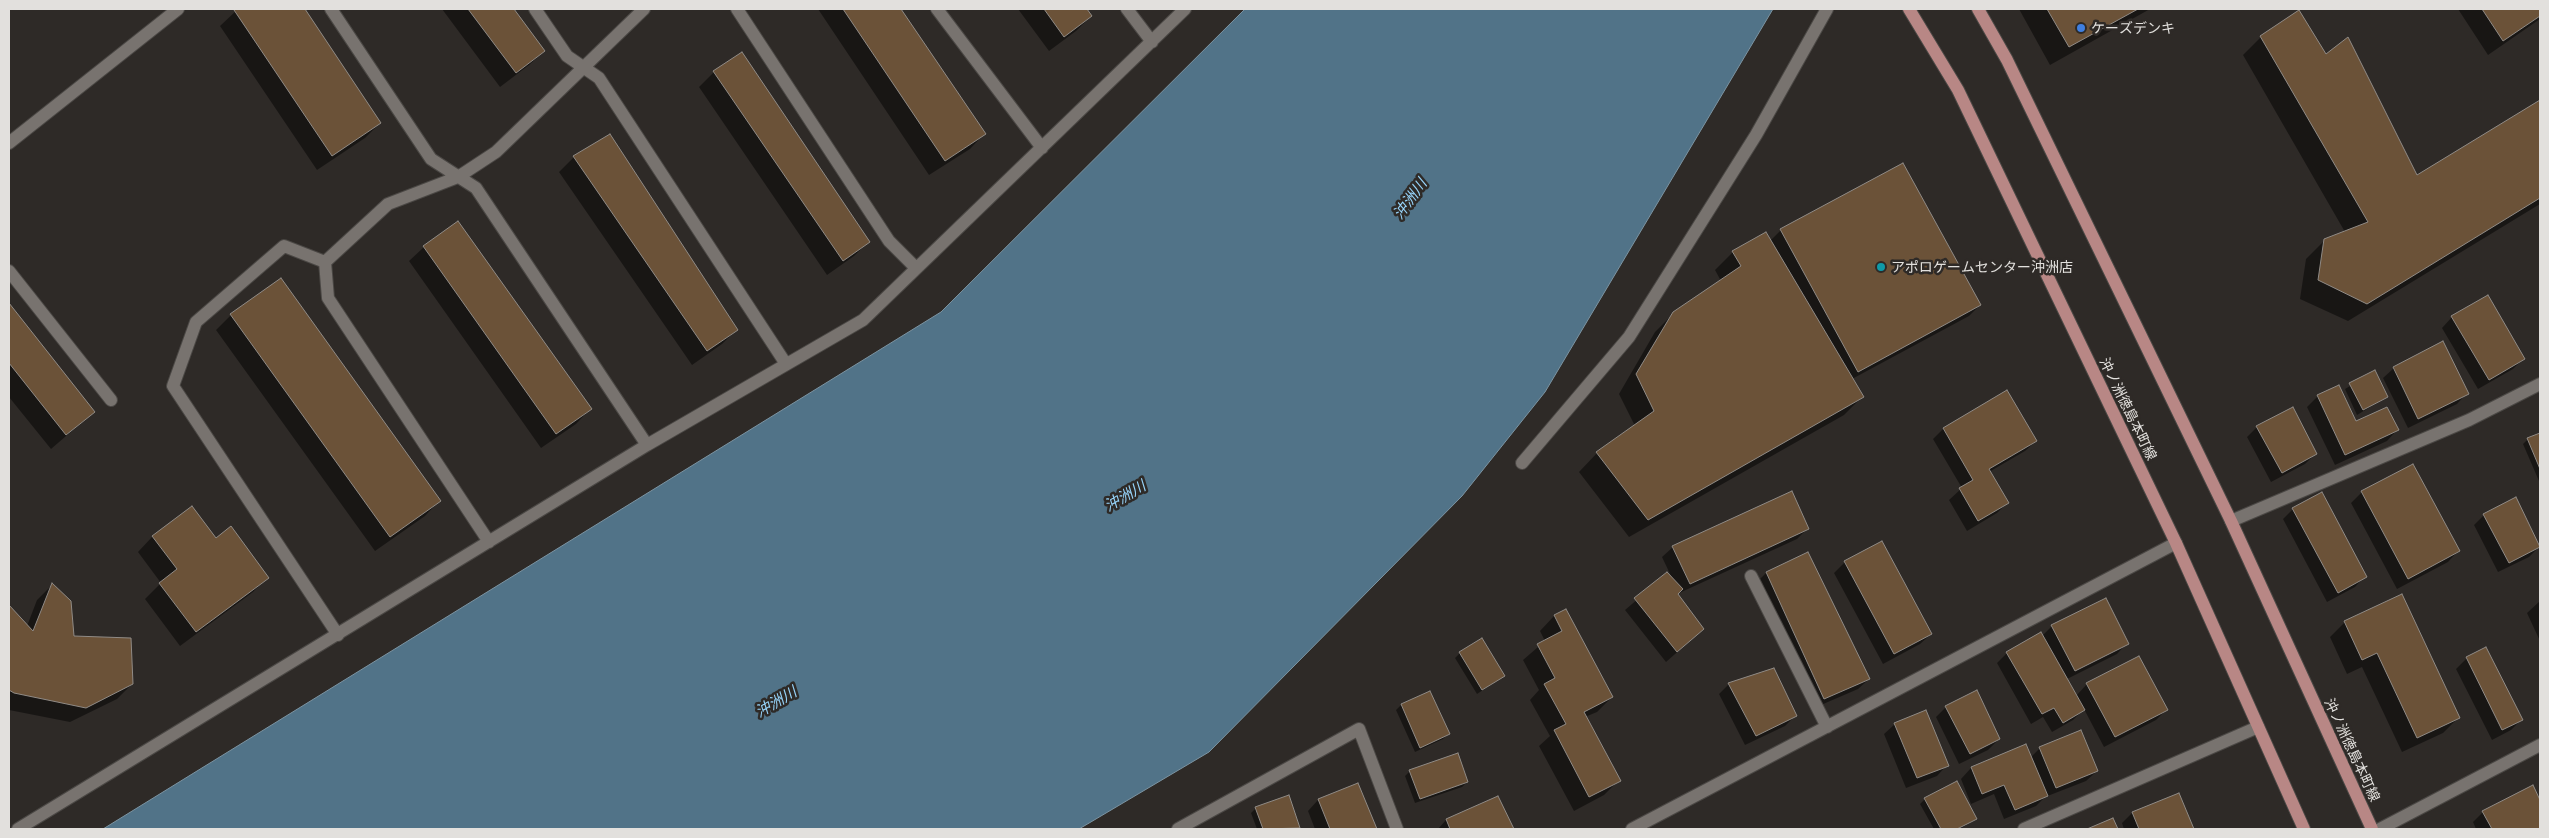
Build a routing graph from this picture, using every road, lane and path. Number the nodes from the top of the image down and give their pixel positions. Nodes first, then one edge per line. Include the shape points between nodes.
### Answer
1 (330, 9) edge
2 (535, 9) edge
3 (644, 9) edge
4 (737, 9) edge
5 (937, 9) edge
6 (1127, 9) edge
7 (1185, 9) edge
8 (1827, 9) edge
9 (1909, 9) edge
10 (1978, 9) edge
11 (171, 11) edge
12 (1152, 42) junction
13 (583, 67) junction
14 (9, 142) edge
15 (1042, 148) junction
16 (458, 176) junction
17 (325, 262) junction
18 (916, 268) junction
19 (9, 271) edge
20 (786, 364) junction
21 (2540, 384) edge
22 (111, 400) dead end
23 (647, 445) junction
24 (1522, 463) dead end
25 (2231, 521) junction
26 (489, 542) junction
27 (2176, 543) junction
28 (1751, 576) dead end
29 (338, 635) junction
30 (1827, 727) junction
31 (2258, 727) junction
32 (2540, 745) edge
33 (18, 829) edge
34 (1178, 829) edge
35 (1397, 829) edge
36 (1632, 829) edge
37 (2024, 829) edge
38 (2304, 829) edge
39 (2372, 829) edge
40 (2380, 829) edge

1 - 16 street via 431,159
2 - 13 street via 567,56
3 - 13 street
4 - 18 street via 889,241
5 - 15 street
6 - 12 street
7 - 12 street
8 - 24 street via 1756,135 1629,337
9 - 27 main road, 沖ノ洲徳島本町線 via 1958,90
10 - 25 main road, 沖ノ洲徳島本町線 via 2008,60
11 - 14 street
12 - 15 street
13 - 16 street via 496,152
13 - 20 street via 599,78
15 - 18 street
16 - 17 street via 388,204
16 - 23 street via 476,188
17 - 26 street via 328,298
17 - 29 street via 284,246 196,322 173,386
18 - 20 street via 862,320
19 - 22 street
20 - 23 street
21 - 25 street via 2469,420
23 - 26 street
25 - 39 main road, 沖ノ洲徳島本町線
26 - 29 street
27 - 30 street
27 - 31 main road, 沖ノ洲徳島本町線
28 - 30 street
29 - 33 street
30 - 36 street
31 - 37 street
31 - 38 main road, 沖ノ洲徳島本町線
32 - 40 street
34 - 35 street via 1359,729

